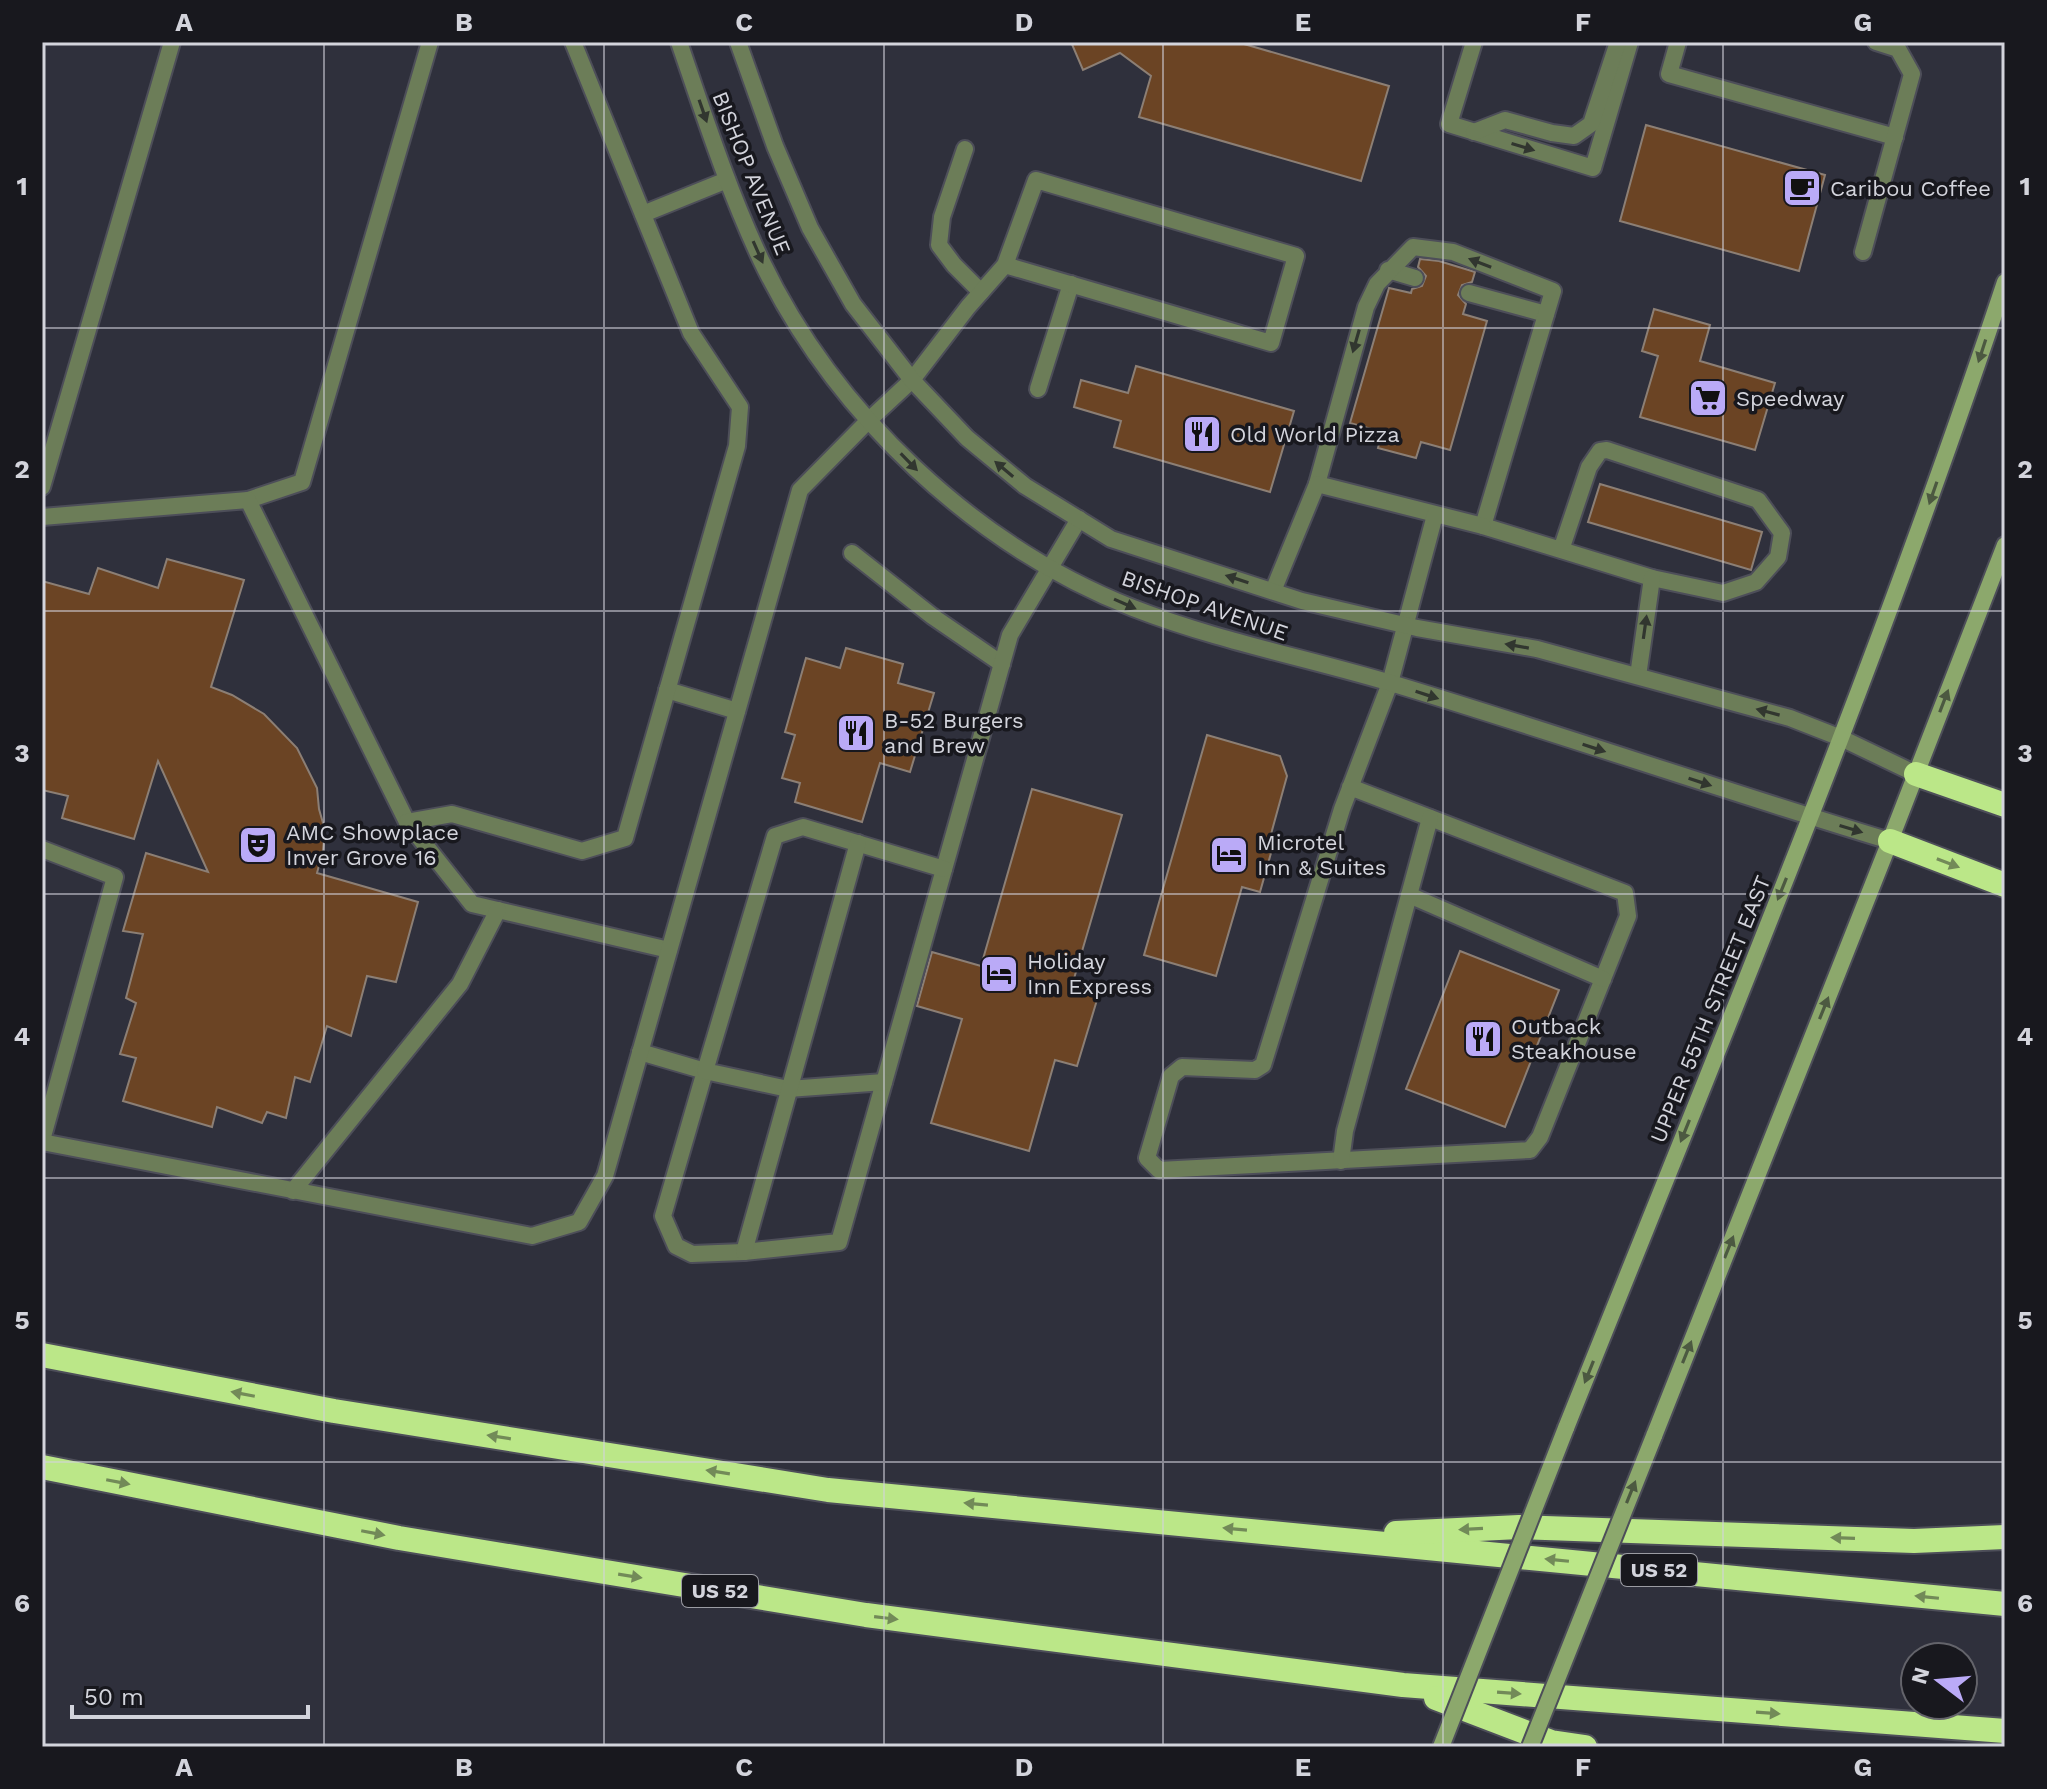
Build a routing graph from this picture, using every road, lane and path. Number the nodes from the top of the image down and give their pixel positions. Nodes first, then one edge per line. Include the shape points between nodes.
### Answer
1 (172, 42) edge
2 (430, 42) edge
3 (573, 42) edge
4 (679, 42) edge
5 (740, 42) edge
6 (1474, 42) edge
7 (1618, 42) edge
8 (1630, 42) edge
9 (1678, 42) edge
10 (1876, 42) edge
11 (1474, 132) junction
12 (1895, 137) junction
13 (965, 149) dead end
14 (727, 180) junction
15 (643, 214) junction
16 (1863, 252) dead end
17 (1005, 265) junction
18 (1388, 270) junction
19 (1415, 278) dead end
20 (2005, 282) edge
21 (1071, 284) junction
22 (981, 292) junction
23 (1469, 293) dead end
24 (1546, 314) junction
25 (912, 380) junction
26 (1038, 389) dead end
27 (869, 420) junction
28 (1317, 484) junction
29 (42, 487) edge
30 (248, 500) junction
31 (1435, 515) junction
32 (42, 517) edge
33 (1079, 519) junction
34 (1483, 526) junction
35 (2005, 545) edge
36 (1561, 550) junction
37 (852, 553) dead end
38 (1051, 568) junction
39 (1652, 578) junction
40 (1273, 591) junction
41 (1405, 624) junction
42 (1002, 664) junction
43 (1638, 676) junction
44 (1390, 683) junction
45 (667, 690) junction
46 (737, 711) junction
47 (1841, 738) junction
48 (1916, 774) junction
49 (1350, 787) junction
50 (2005, 805) edge
51 (1811, 817) junction
52 (1430, 818) junction
53 (407, 822) junction
54 (1890, 841) junction
55 (858, 843) junction
56 (42, 849) edge
57 (944, 869) junction
58 (2005, 885) edge
59 (1409, 895) junction
60 (498, 910) junction
61 (669, 950) junction
62 (1603, 979) junction
63 (640, 1052) junction
64 (705, 1071) junction
65 (884, 1082) junction
66 (788, 1089) junction
67 (42, 1141) edge
68 (1341, 1161) junction
69 (293, 1191) junction
70 (744, 1252) junction
71 (42, 1355) edge
72 (42, 1467) edge
73 (1313, 1536) junction
74 (2005, 1537) edge
75 (2005, 1604) edge
76 (1403, 1685) junction
77 (2005, 1731) edge
78 (1441, 1747) edge
79 (1530, 1747) edge
80 (1585, 1747) edge

1 - 29 street
2 - 30 street via 302,482
3 - 15 street
4 -> 14 street, BISHOP AVENUE
5 - 25 street, BISHOP AVENUE via 810,228 853,304
6 - 11 street via 1449,124
7 - 11 street via 1591,124 1574,136 1505,120
11 -> 8 street via 1593,168
9 - 12 street via 1669,74
10 - 12 street via 1898,49 1912,74
12 - 16 street
13 - 22 street via 942,217 939,245
14 - 15 street
14 -> 27 street, BISHOP AVENUE via 762,262 805,338
15 - 45 street via 691,333 740,407 737,446
17 - 21 street
17 - 21 street via 1036,180 1296,256 1271,343
17 - 22 street
18 - 19 street
24 -> 18 street via 1553,291 1453,252 1413,247
18 -> 28 street via 1366,307
20 -> 47 street, UPPER 55TH STREET EAST via 1924,520
21 - 26 street
22 - 25 street
23 - 24 street
24 - 34 street
25 - 27 street
33 -> 25 street, BISHOP AVENUE via 1001,467
27 -> 38 street, BISHOP AVENUE via 919,472 977,520
27 - 46 street via 800,490
28 - 31 street
28 - 40 street
30 - 32 street
30 - 53 street
31 - 34 street
31 - 41 street
33 - 38 street
40 -> 33 street, BISHOP AVENUE via 1111,539
34 - 36 street
48 -> 35 street
36 - 39 street
36 - 39 street via 1589,467 1600,451 1607,450 1758,500 1782,533 1778,557 1756,582 1723,593
37 - 42 street
38 - 42 street via 1010,635
38 -> 44 street, BISHOP AVENUE via 1131,607 1214,636
43 -> 39 street
40 - 41 street, BISHOP AVENUE
43 -> 41 street, BISHOP AVENUE via 1537,649
41 - 44 street
42 - 57 street
47 -> 43 street, BISHOP AVENUE via 1790,718
44 - 49 street
44 -> 51 street, BISHOP AVENUE
45 - 46 street
45 - 53 street via 625,838 582,851 452,814
46 - 61 street
47 - 48 street, BISHOP AVENUE
47 - 51 street, UPPER 55TH STREET EAST
48 - 50 highway
48 - 54 street
49 - 52 street
49 - 68 street via 1263,1065 1255,1070 1182,1067 1171,1076 1147,1158 1159,1170
51 -> 54 street, BISHOP AVENUE
51 -> 78 street, UPPER 55TH STREET EAST, bridge
52 - 59 street
52 - 62 street via 1625,893 1628,916
53 - 60 street via 472,904
54 -> 58 highway
79 -> 54 street, bridge
55 - 57 street
55 - 64 street via 803,827 775,836
55 - 66 street
56 - 67 street via 115,877
57 - 65 street
59 - 62 street
59 - 68 street
60 - 61 street
60 - 69 street via 460,984
61 - 63 street
62 - 68 street via 1540,1137 1530,1150
63 - 64 street
63 - 69 street via 605,1176 579,1222 532,1236
64 - 66 street
64 - 70 street via 663,1216 676,1246 692,1254
65 - 66 street
65 - 70 street via 839,1242
66 - 70 street
67 - 69 street
73 -> 71 highway, US 52 via 828,1490 334,1411
72 -> 76 highway, US 52 via 399,1538 866,1615
74 -> 73 highway via 1914,1541 1519,1527
75 -> 73 highway, US 52
76 -> 77 highway, US 52
76 - 80 highway via 1551,1742

